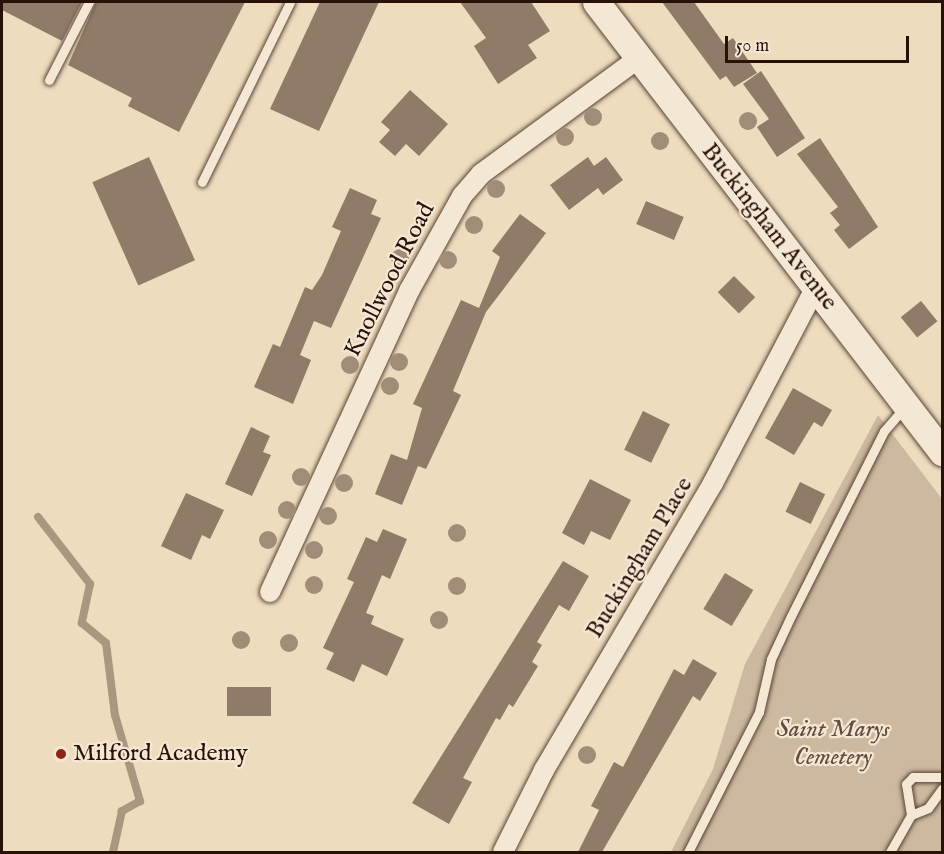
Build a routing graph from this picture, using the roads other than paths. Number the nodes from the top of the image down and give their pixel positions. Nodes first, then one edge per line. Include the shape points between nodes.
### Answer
1 (89, 2) edge
2 (290, 2) edge
3 (596, 2) edge
4 (639, 58) junction
5 (49, 80) dead end
6 (202, 182) dead end
7 (816, 287) junction
8 (907, 406) junction
9 (942, 452) edge
10 (270, 592) dead end
11 (942, 777) edge
12 (942, 789) edge
13 (911, 815) junction
14 (503, 852) edge
15 (688, 852) edge
16 (890, 852) edge

1 - 5 lane
2 - 6 lane
3 - 4 main road, Buckingham Avenue
4 - 7 main road, Buckingham Avenue
4 - 10 street, Knollwood Road via 481,174 462,196 409,291
7 - 8 main road, Buckingham Avenue
7 - 14 street, Buckingham Place via 713,483 544,770
8 - 9 main road, Buckingham Avenue
8 - 15 lane via 884,431 791,616 771,659 759,712
11 - 13 lane via 913,777 906,784
12 - 13 lane via 928,808
13 - 16 lane

